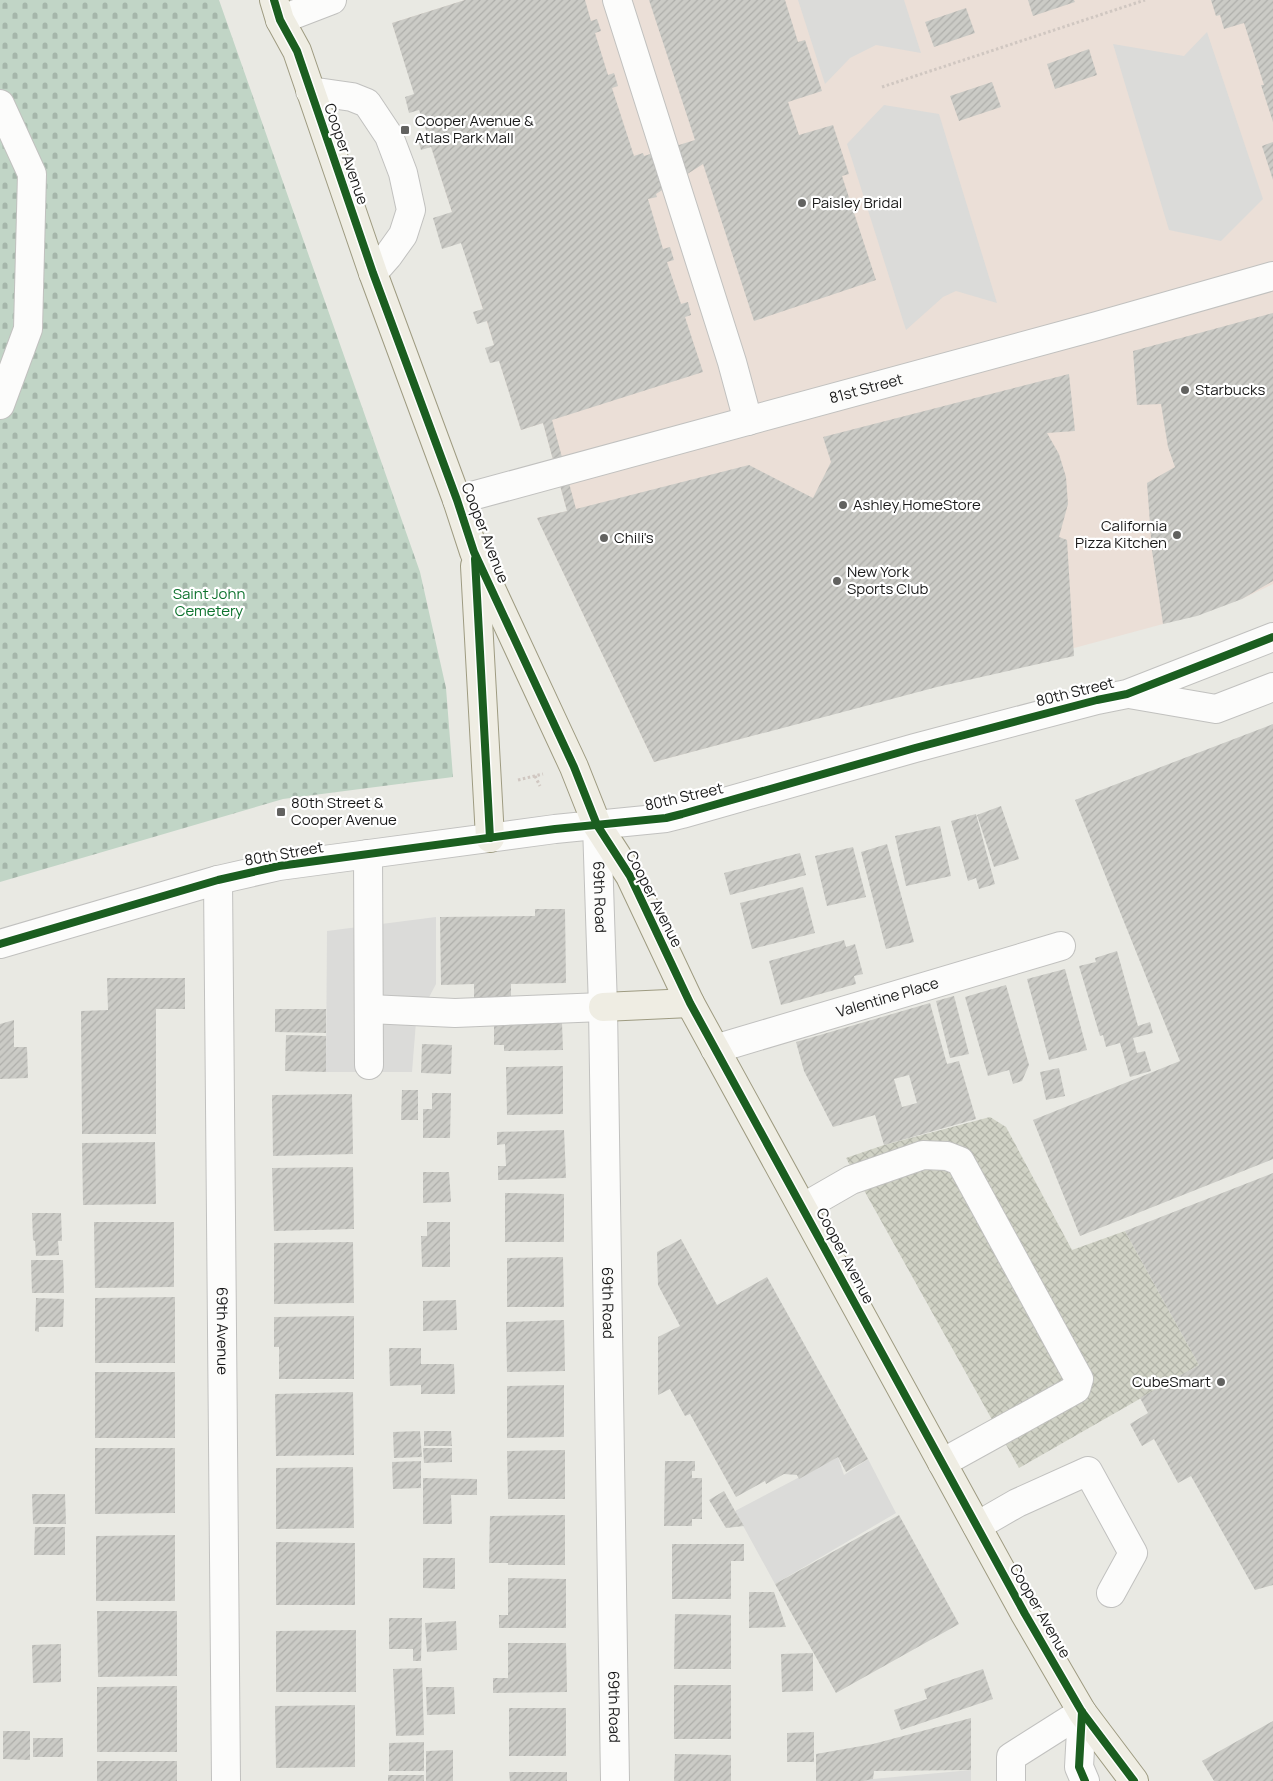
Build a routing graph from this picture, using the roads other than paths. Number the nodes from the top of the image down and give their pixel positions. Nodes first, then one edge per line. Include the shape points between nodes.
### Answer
1 (332, 0) edge
2 (618, 0) edge
3 (277, 10) edge
4 (310, 91) junction
5 (0, 104) edge
6 (373, 273) junction
7 (1273, 276) edge
8 (0, 405) edge
9 (748, 421) junction
10 (457, 500) junction
11 (474, 552) junction
12 (1273, 637) edge
13 (1273, 688) edge
14 (1127, 694) junction
15 (597, 825) junction
16 (490, 838) junction
17 (368, 854) junction
18 (218, 880) junction
19 (0, 944) edge
20 (1061, 946) dead end
21 (690, 1003) junction
22 (603, 1007) junction
23 (369, 1009) junction
24 (715, 1049) junction
25 (369, 1065) dead end
26 (804, 1207) junction
27 (942, 1463) junction
28 (977, 1526) junction
29 (1112, 1593) dead end
30 (1082, 1712) junction
31 (226, 1781) edge
32 (615, 1781) edge
33 (1011, 1781) edge
34 (1085, 1781) edge
35 (1134, 1781) edge

1 - 3 street
2 - 9 street
3 - 4 main road, Cooper Avenue via 297,51
4 - 6 main road, Cooper Avenue
4 - 6 street via 352,97 367,103 389,136 403,173 411,210 403,235
5 - 8 street via 32,174 28,330
6 - 10 main road, Cooper Avenue
7 - 9 street, 81st Street
9 - 10 street, 81st Street
10 - 11 main road, Cooper Avenue
11 - 15 main road, Cooper Avenue
11 - 16 main road
12 - 14 street, 80th Street
13 - 14 street, 80th Street via 1216,709
14 - 15 street, 80th Street via 666,818
15 - 16 street, 80th Street
15 - 21 main road, Cooper Avenue via 630,876
15 - 22 street, 69th Road
16 - 17 street, 80th Street
17 - 18 street, 80th Street via 278,866
17 - 23 street
18 - 19 street, 80th Street
18 - 31 street, 69th Avenue
20 - 24 street, Valentine Place
21 - 22 main road
21 - 24 main road, Cooper Avenue
22 - 23 street via 456,1013
22 - 32 street, 69th Road
23 - 25 street
24 - 26 main road, Cooper Avenue
26 - 27 main road, Cooper Avenue
26 - 27 street via 851,1180 924,1155 947,1156 960,1161 1079,1379 1076,1389
27 - 28 main road, Cooper Avenue
28 - 29 street via 1017,1503 1088,1470 1133,1553
28 - 30 main road, Cooper Avenue
30 - 33 street via 1011,1757
30 - 34 street via 1080,1767
30 - 35 main road, Cooper Avenue

